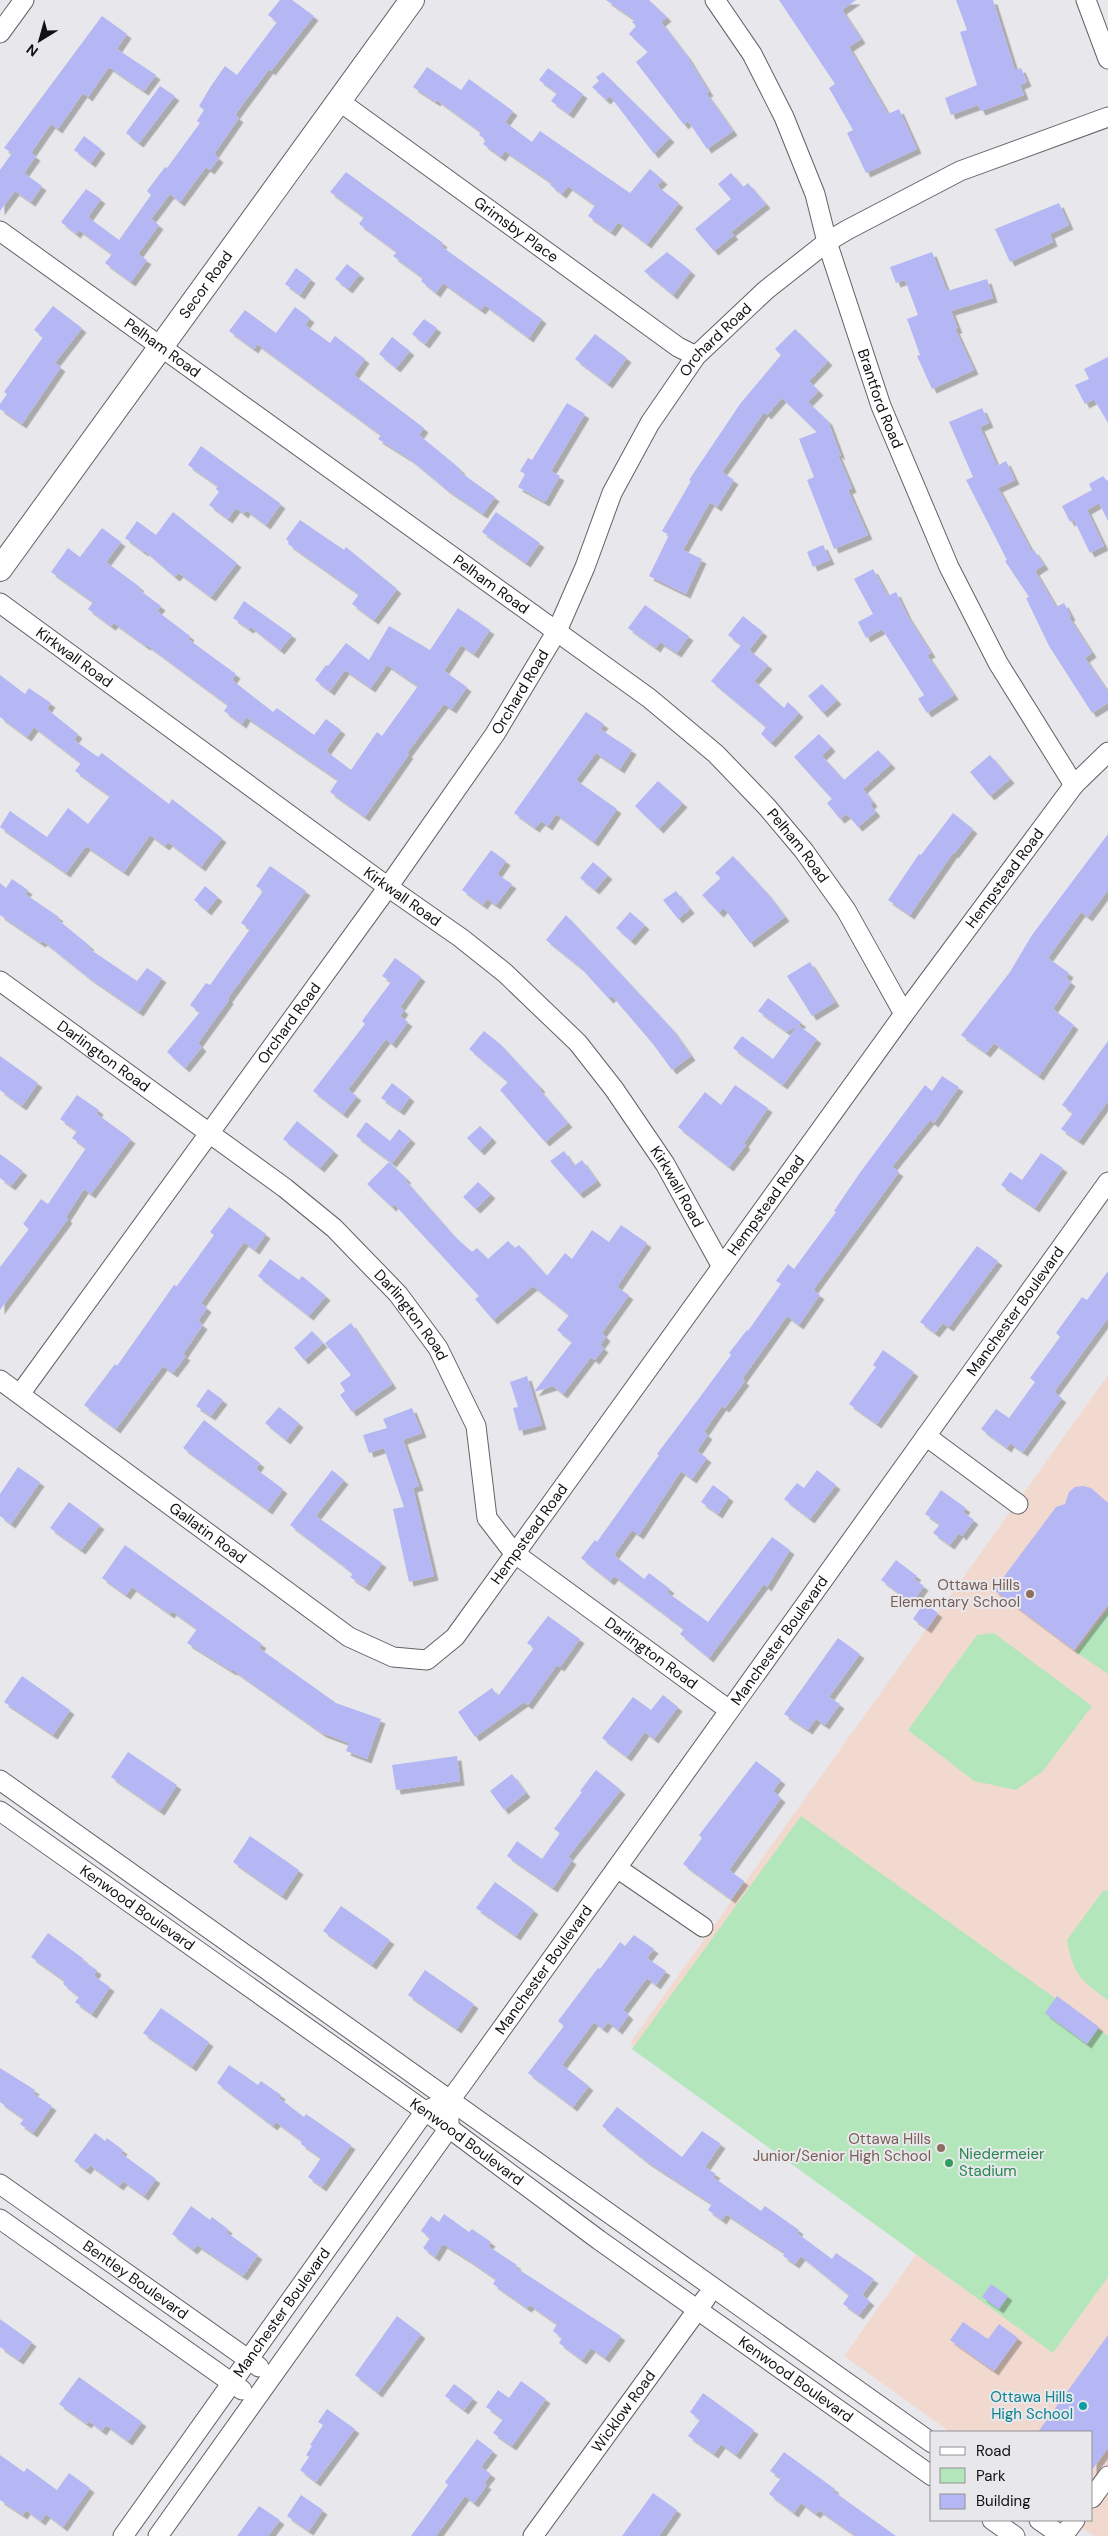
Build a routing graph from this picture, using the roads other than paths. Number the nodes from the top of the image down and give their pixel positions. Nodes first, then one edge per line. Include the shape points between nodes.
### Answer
1 (24, 0) edge
2 (412, 0) edge
3 (715, 0) edge
4 (1086, 0) edge
5 (0, 33) edge
6 (1108, 59) edge
7 (339, 100) junction
8 (1108, 117) edge
9 (0, 231) edge
10 (827, 242) junction
11 (159, 347) junction
12 (696, 356) junction
13 (0, 569) edge
14 (0, 603) edge
15 (557, 631) junction
16 (1108, 752) edge
17 (1074, 785) junction
18 (388, 887) junction
19 (0, 981) edge
20 (904, 1014) junction
21 (209, 1132) junction
22 (1107, 1184) edge
23 (722, 1267) junction
24 (0, 1380) edge
25 (20, 1394) junction
26 (926, 1436) junction
27 (1018, 1504) dead end
28 (514, 1553) junction
29 (427, 1660) joint
30 (729, 1710) junction
31 (0, 1780) edge
32 (0, 1811) edge
33 (617, 1868) junction
34 (703, 1927) dead end
35 (450, 2100) junction
36 (425, 2111) junction
37 (449, 2128) junction
38 (0, 2184) edge
39 (0, 2219) edge
40 (713, 2287) junction
41 (698, 2309) junction
42 (249, 2360) junction
43 (272, 2377) junction
44 (232, 2384) junction
45 (255, 2400) junction
46 (930, 2442) edge
47 (930, 2475) edge
48 (1108, 2476) edge
49 (1093, 2497) edge
50 (993, 2521) edge
51 (1040, 2521) edge
52 (1074, 2521) edge
53 (124, 2536) edge
54 (158, 2536) edge
55 (533, 2536) edge
56 (1015, 2536) edge
57 (1062, 2536) edge

1 - 5 street
2 - 7 main road, Secor Road
3 - 10 street, Brantford Road via 752,54 784,117 815,194
4 - 6 street
7 - 11 main road, Secor Road
7 - 12 street, Grimsby Place via 678,347
8 - 10 street, Orchard Road via 960,171
9 - 11 street, Pelham Road
10 - 12 street, Orchard Road via 766,290
10 - 17 street, Brantford Road via 881,406 949,567 998,664
11 - 13 main road, Secor Road
11 - 15 street, Pelham Road
12 - 15 street, Orchard Road via 650,423 612,493
14 - 18 street, Kirkwall Road
15 - 18 street, Orchard Road via 496,734
15 - 20 street, Pelham Road via 649,698 716,754 767,807 804,851 846,910
16 - 17 street, Hempstead Road
17 - 20 street, Hempstead Road
18 - 21 street, Orchard Road
18 - 23 street, Kirkwall Road via 505,973 578,1043 665,1164
19 - 21 street, Darlington Road
20 - 23 street, Hempstead Road
21 - 25 street, Orchard Road
21 - 28 street, Darlington Road via 334,1228 398,1294 438,1348 476,1426 487,1518
22 - 26 street, Manchester Boulevard
23 - 28 street, Hempstead Road
24 - 25 street, Gallatin Road
25 - 29 street, Gallatin Road via 349,1637 393,1657
26 - 27 street
26 - 30 street, Manchester Boulevard
28 - 29 street, Hempstead Road via 455,1637
28 - 30 street, Darlington Road
30 - 33 street, Manchester Boulevard
31 - 35 street, Kenwood Boulevard
32 - 36 street, Kenwood Boulevard
33 - 34 street
33 - 35 street, Manchester Boulevard
35 - 36 street
35 - 37 street
35 - 40 street, Kenwood Boulevard
36 - 37 street, Kenwood Boulevard
36 - 42 street, Manchester Boulevard
37 - 41 street, Kenwood Boulevard
37 - 43 street, Manchester Boulevard
38 - 42 street, Bentley Boulevard
39 - 44 street, Bentley Boulevard
40 - 41 street, Wicklow Road
40 - 46 street, Kenwood Boulevard
41 - 47 street, Kenwood Boulevard
41 - 55 street, Wicklow Road
42 - 43 street, Bentley Boulevard
42 - 44 street, Manchester Boulevard
43 - 45 street, Manchester Boulevard
44 - 45 street, Bentley Boulevard
44 - 53 street, Manchester Boulevard
45 - 54 street, Manchester Boulevard
48 - 49 street
50 - 56 street
51 - 57 street
52 - 57 street

